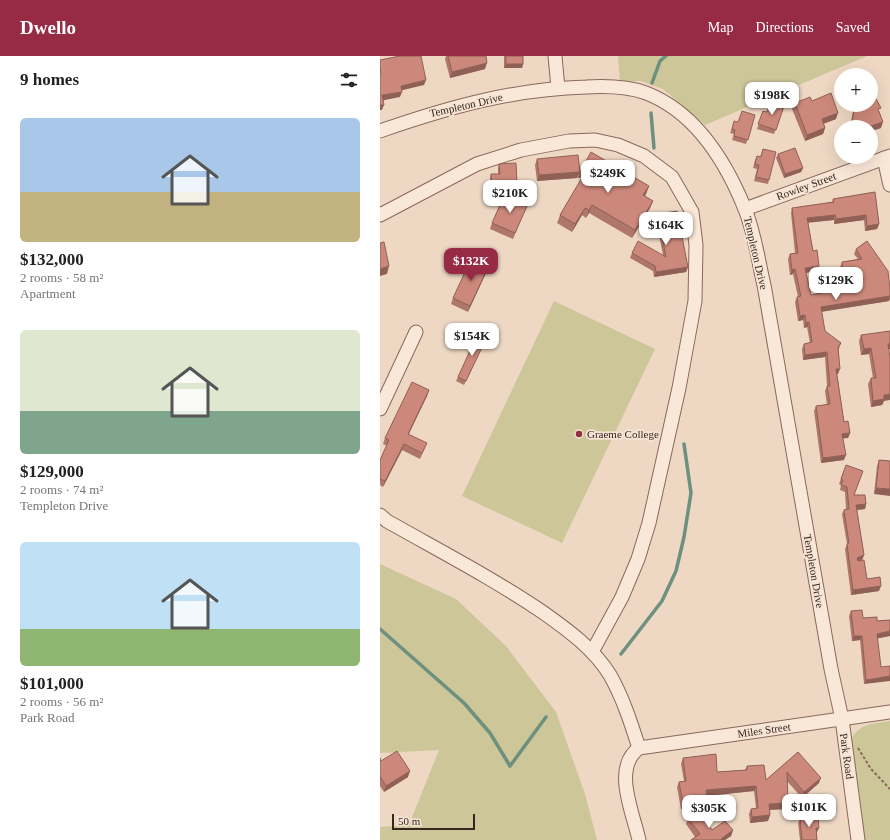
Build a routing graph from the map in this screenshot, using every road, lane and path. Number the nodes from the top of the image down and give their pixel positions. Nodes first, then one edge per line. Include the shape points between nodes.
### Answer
1 (556, 56) edge
2 (558, 88) junction
3 (380, 131) edge
4 (887, 157) edge
5 (890, 185) edge
6 (745, 209) junction
7 (380, 216) edge
8 (416, 332) dead end
9 (380, 409) edge
10 (380, 515) edge
11 (592, 652) junction
12 (890, 712) edge
13 (842, 719) junction
14 (844, 733) junction
15 (639, 748) junction
16 (890, 789) edge
17 (639, 840) edge
18 (858, 840) edge

1 - 2 street
2 - 3 street, Templeton Drive via 468,103 423,115
2 - 6 street, Templeton Drive via 627,89 661,100 694,124 726,169
4 - 5 street
4 - 6 street, Rowley Street
6 - 13 street, Templeton Drive via 754,234 764,285
7 - 11 street via 477,164 521,150 569,141 595,140 618,145 644,156 672,177 692,212 696,245 695,301 649,523 638,559 622,597
8 - 9 street
10 - 11 street via 387,522 510,590 566,628
11 - 15 street via 609,674 626,707
12 - 13 street, Miles Street
13 - 14 street, Park Road
13 - 15 street, Miles Street
14 - 16 path
14 - 18 street, Park Road
15 - 17 street via 631,754 624,779

